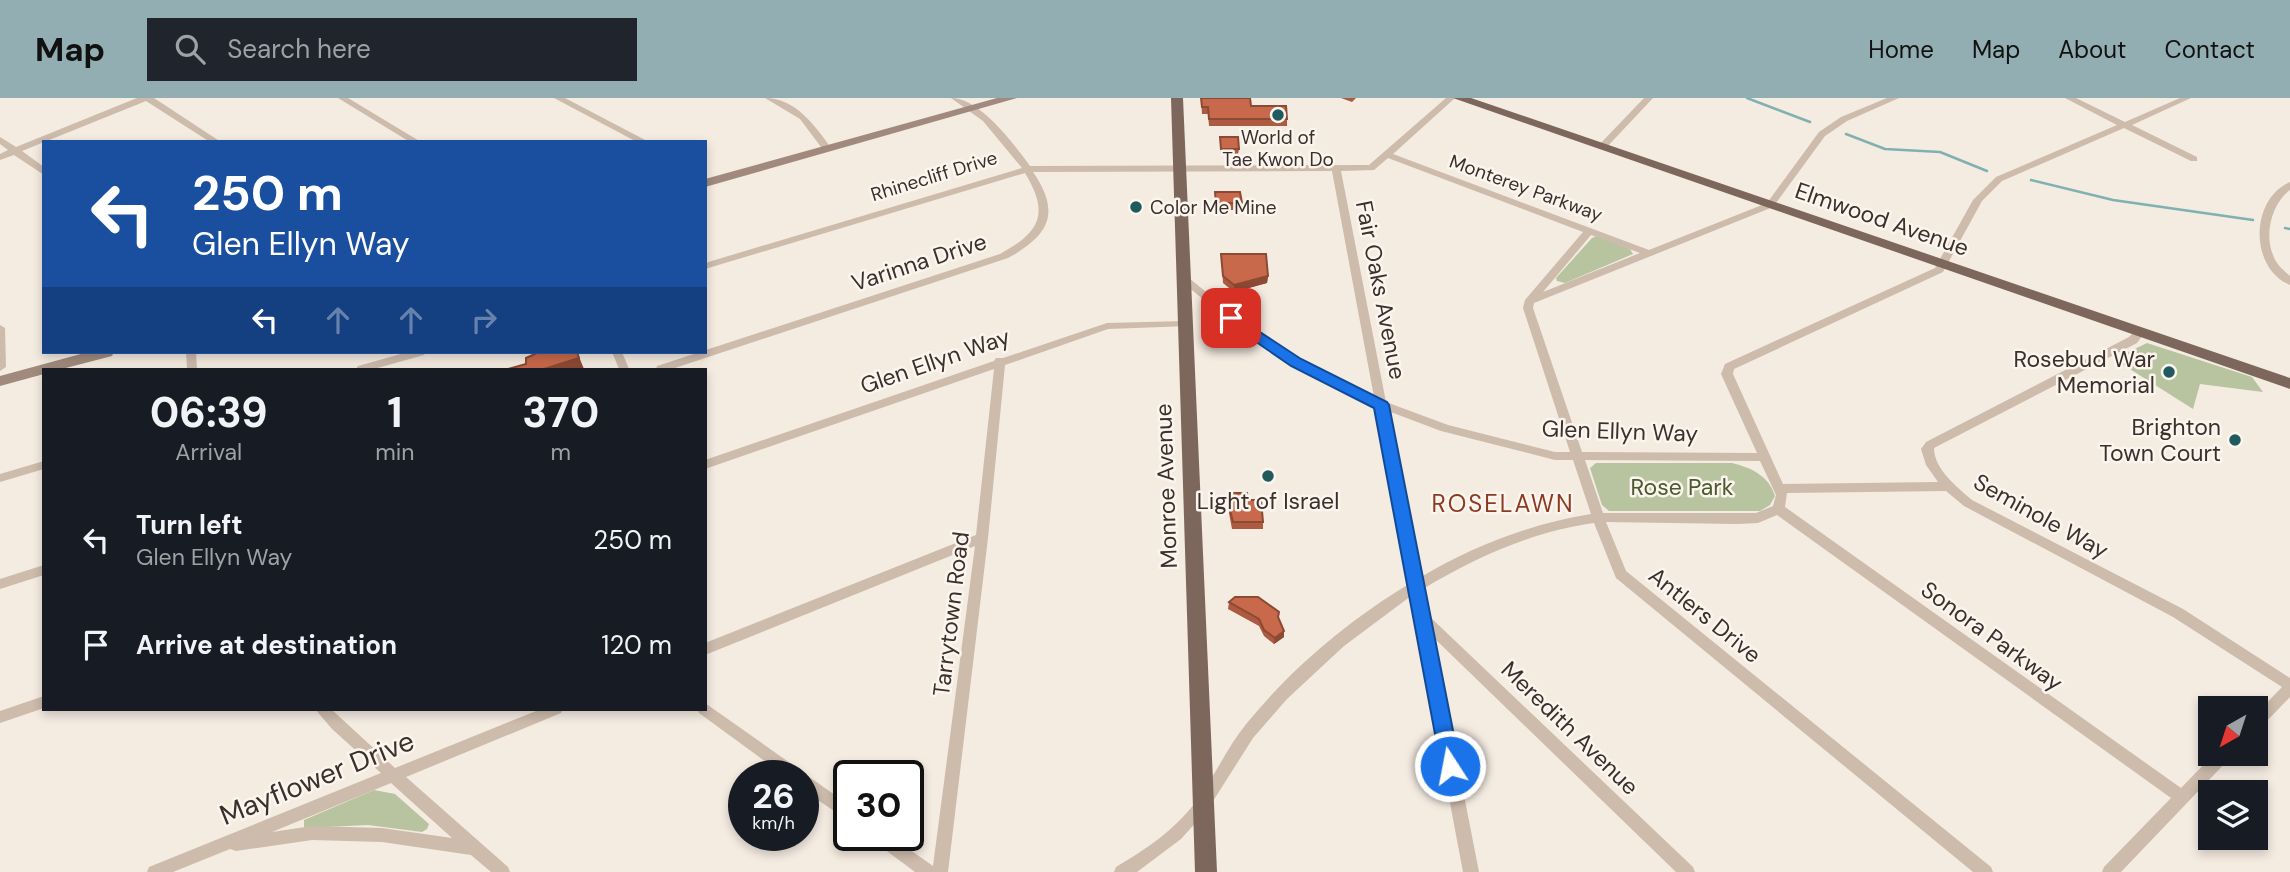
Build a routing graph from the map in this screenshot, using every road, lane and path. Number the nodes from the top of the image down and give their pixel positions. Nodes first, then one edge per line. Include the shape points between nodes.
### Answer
1 (146, 98) edge
2 (342, 98) edge
3 (558, 98) edge
4 (769, 98) edge
5 (955, 98) edge
6 (1011, 98) edge
7 (1177, 98) edge
8 (1451, 98) edge
9 (1459, 98) edge
10 (1649, 98) edge
11 (1895, 98) edge
12 (2069, 98) edge
13 (2187, 98) edge
14 (971, 109) junction
15 (2124, 125) junction
16 (0, 140) edge
17 (42, 140) edge
18 (42, 140) edge
19 (214, 140) edge
20 (414, 140) edge
21 (641, 140) edge
22 (1602, 148) junction
23 (827, 149) junction
24 (15, 151) junction
25 (1387, 155) junction
26 (0, 157) edge
27 (2194, 159) dead end
28 (1030, 169) junction
29 (1336, 169) junction
30 (1181, 170) junction
31 (42, 171) edge
32 (707, 182) edge
33 (2290, 185) edge
34 (1770, 205) junction
35 (1590, 230) junction
36 (1651, 254) junction
37 (707, 265) edge
38 (1943, 265) junction
39 (1185, 280) junction
40 (2290, 282) edge
41 (1529, 302) junction
42 (1185, 324) junction
43 (0, 328) edge
44 (2140, 332) junction
45 (99, 354) edge
46 (413, 354) edge
47 (706, 354) edge
48 (707, 354) edge
49 (1000, 361) junction
50 (0, 367) edge
51 (48, 368) edge
52 (365, 368) edge
53 (664, 368) edge
54 (42, 370) edge
55 (0, 381) edge
56 (2290, 384) edge
57 (1381, 405) junction
58 (1578, 457) junction
59 (1763, 457) junction
60 (707, 465) edge
61 (42, 466) edge
62 (0, 478) edge
63 (1948, 486) junction
64 (1779, 489) junction
65 (1778, 509) junction
66 (1598, 518) junction
67 (982, 538) junction
68 (42, 571) edge
69 (0, 584) edge
70 (1417, 584) junction
71 (1422, 618) junction
72 (707, 648) edge
73 (2290, 687) edge
74 (42, 703) edge
75 (2268, 710) edge
76 (324, 711) edge
77 (551, 711) edge
78 (707, 711) edge
79 (0, 717) edge
80 (774, 760) edge
81 (2212, 766) edge
82 (393, 775) junction
83 (2181, 797) junction
84 (1202, 804) junction
85 (214, 848) junction
86 (475, 848) junction
87 (899, 851) edge
88 (155, 872) edge
89 (502, 872) edge
90 (928, 872) edge
91 (940, 872) edge
92 (1122, 872) edge
93 (1206, 872) edge
94 (1471, 872) edge
95 (1687, 872) edge
96 (1985, 872) edge
97 (2110, 872) edge

1 - 18 street
1 - 19 street
2 - 20 street
3 - 21 street
4 - 23 street via 803,117
5 - 14 street
6 - 14 main road
7 - 30 main road, Monroe Avenue
8 - 25 street, Rhinecliff Drive
9 - 22 main road, Elmwood Avenue
10 - 22 street
11 - 34 street via 1844,119 1822,134
12 - 15 street
13 - 15 street
14 - 23 main road
14 - 28 street, Varinna Drive
15 - 27 street
15 - 38 street via 1992,184 1978,200
16 - 24 street
17 - 24 street
22 - 34 main road, Elmwood Avenue
23 - 32 main road
24 - 26 street
24 - 31 street
25 - 29 street, Rhinecliff Drive via 1371,168
25 - 35 street, Monterey Parkway
28 - 30 street, Rhinecliff Drive
28 - 37 street, Rhinecliff Drive
28 - 48 street, Varinna Drive via 1044,205 1044,221 1036,236 1016,251
29 - 30 street, Rhinecliff Drive
29 - 57 street, Fair Oaks Avenue
30 - 39 main road, Monroe Avenue
33 - 40 street via 2275,195 2263,239 2269,261
34 - 36 street
34 - 38 main road, Elmwood Avenue
35 - 36 street, Monterey Parkway
35 - 41 street
36 - 41 street
38 - 44 main road, Elmwood Avenue
38 - 59 street via 1729,367 1727,374
39 - 42 main road, Monroe Avenue
39 - 57 street, Glen Ellyn Way via 1275,349
41 - 58 street, Antlers Drive
42 - 49 street, Glen Ellyn Way via 1110,326
42 - 84 main road, Monroe Avenue
43 - 50 street
44 - 56 main road, Elmwood Avenue
44 - 63 street, Seminole Way via 2133,340 1930,445 1928,456
45 - 51 main road
46 - 52 street
47 - 53 street, Varinna Drive
49 - 60 street, Glen Ellyn Way
49 - 67 street, Tarrytown Road
54 - 55 main road
57 - 58 street, Glen Ellyn Way via 1476,438
57 - 70 street, Fair Oaks Avenue
58 - 59 street, Glen Ellyn Way
58 - 66 street, Antlers Drive
59 - 64 street
61 - 62 street
63 - 64 street
63 - 73 street, Seminole Way via 1993,518 2178,613
64 - 65 street
65 - 66 street via 1768,516 1745,519
65 - 83 street, Sonora Parkway
66 - 70 street via 1530,534
66 - 96 street, Antlers Drive via 1621,574
67 - 72 street
67 - 91 street, Tarrytown Road
68 - 69 street
70 - 71 street, Fair Oaks Avenue
70 - 84 street via 1356,626 1291,685 1253,727
71 - 94 street, Fair Oaks Avenue
71 - 95 street, Meredith Avenue
73 - 75 street
74 - 79 street
76 - 82 street
77 - 82 street, Mayflower Drive
78 - 80 street
81 - 83 street
82 - 85 street, Mayflower Drive
82 - 86 street
83 - 97 street
84 - 92 street via 1167,842
84 - 93 main road, Monroe Avenue
85 - 86 street, Mayflower Drive via 312,833 382,835
85 - 88 street, Mayflower Drive
86 - 89 street
87 - 90 street

